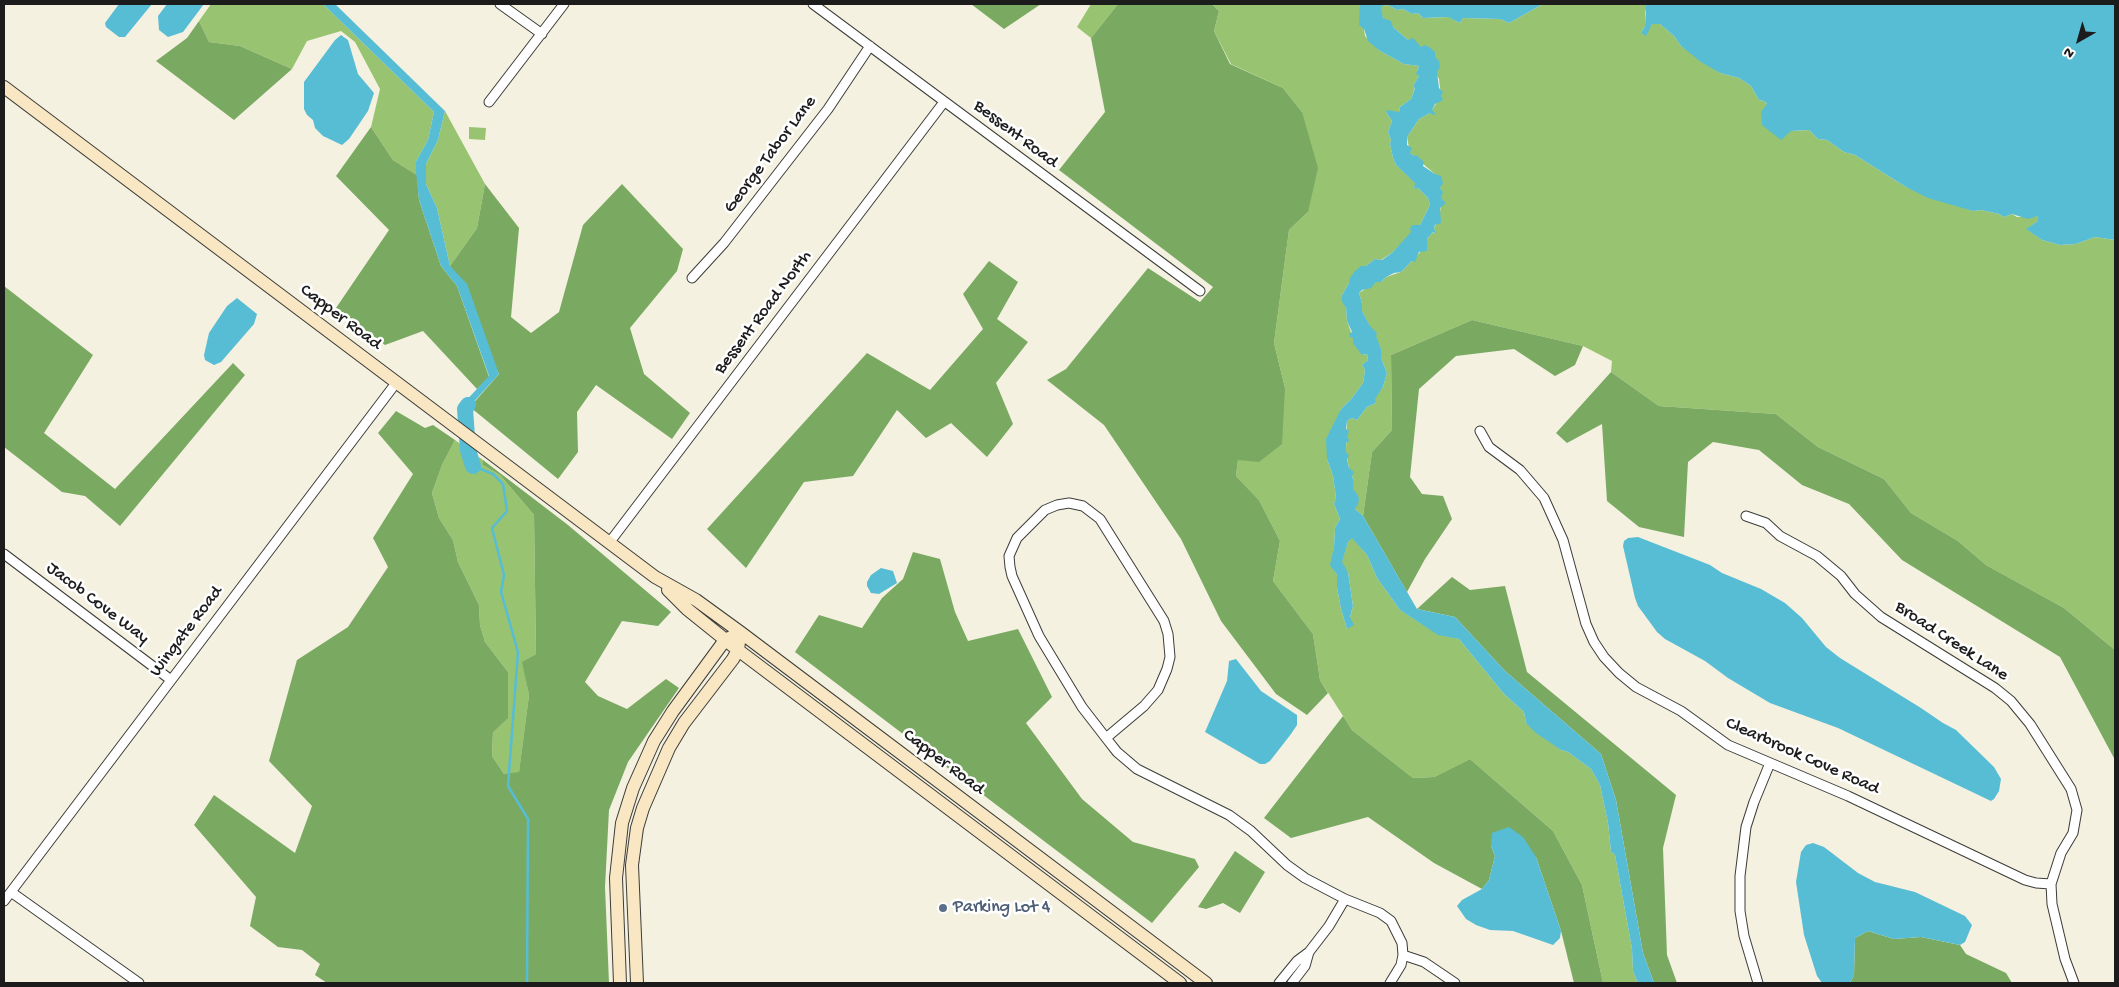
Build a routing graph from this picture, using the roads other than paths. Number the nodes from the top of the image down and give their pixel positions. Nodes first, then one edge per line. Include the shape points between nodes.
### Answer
1 (500, 4) edge
2 (564, 4) edge
3 (813, 4) edge
4 (542, 34) junction
5 (870, 46) junction
6 (4, 87) edge
7 (489, 102) dead end
8 (944, 102) junction
9 (692, 278) dead end
10 (1200, 291) dead end
11 (396, 383) junction
12 (1480, 431) dead end
13 (1746, 516) dead end
14 (609, 543) junction
15 (4, 554) edge
16 (655, 577) junction
17 (740, 632) junction
18 (726, 640) junction
19 (738, 650) junction
20 (171, 680) junction
21 (1106, 738) junction
22 (1770, 763) junction
23 (629, 802) junction
24 (643, 808) junction
25 (2051, 884) junction
26 (11, 892) junction
27 (1345, 900) junction
28 (4, 901) edge
29 (1309, 952) junction
30 (1403, 955) junction
31 (139, 983) edge
32 (620, 983) edge
33 (637, 983) edge
34 (1180, 983) edge
35 (1206, 983) edge
36 (1279, 983) edge
37 (1292, 983) edge
38 (1390, 983) edge
39 (1455, 983) edge
40 (1758, 983) edge
41 (2074, 983) edge

1 - 4 street
2 - 4 street
3 - 5 street, Bessent Road
4 - 7 street
5 - 8 street, Bessent Road
5 - 9 street, George Tabor Lane via 828,109 724,243
6 - 11 street, Capper Road
8 - 10 street, Bessent Road
8 - 14 street, Bessent Road North
11 - 14 street, Capper Road
11 - 20 street, Wingate Road
12 - 22 street, Clearbrook Cove Road via 1490,447 1533,483 1552,512 1586,624 1604,657 1636,687 1681,711 1728,745
13 - 25 street, Broad Creek Lane via 1766,524 1780,536 1817,556 1882,617 1985,680 2021,712 2071,789 2077,810 2073,833 2061,853
14 - 16 street, Capper Road
15 - 20 street, Jacob Cove Way
16 - 17 street, Capper Road via 696,600
16 - 18 street, Capper Road via 687,609
17 - 18 street
17 - 19 street
17 - 35 street, Capper Road
18 - 19 street, Capper Road
18 - 23 street via 663,726 644,762
19 - 24 street via 669,748
19 - 34 street, Capper Road
20 - 26 street, Wingate Road
21 - 21 street via 1076,699 1039,636 1010,567 1009,556 1017,538 1045,510 1057,505 1083,506 1100,519 1164,621 1168,634 1170,657 1158,690
21 - 27 street via 1137,769 1240,822 1287,865
22 - 25 street, Clearbrook Cove Road via 1848,796 2025,880
22 - 40 street via 1746,827 1740,876 1744,936
23 - 24 street
23 - 32 street via 622,823 617,868
24 - 33 street via 632,865
25 - 41 street, Broad Creek Lane via 2056,922
26 - 28 street, Wingate Road
26 - 31 street
27 - 29 street
27 - 30 street via 1380,913 1391,921 1400,938
29 - 36 street
29 - 37 street
30 - 38 street
30 - 39 street via 1424,962

